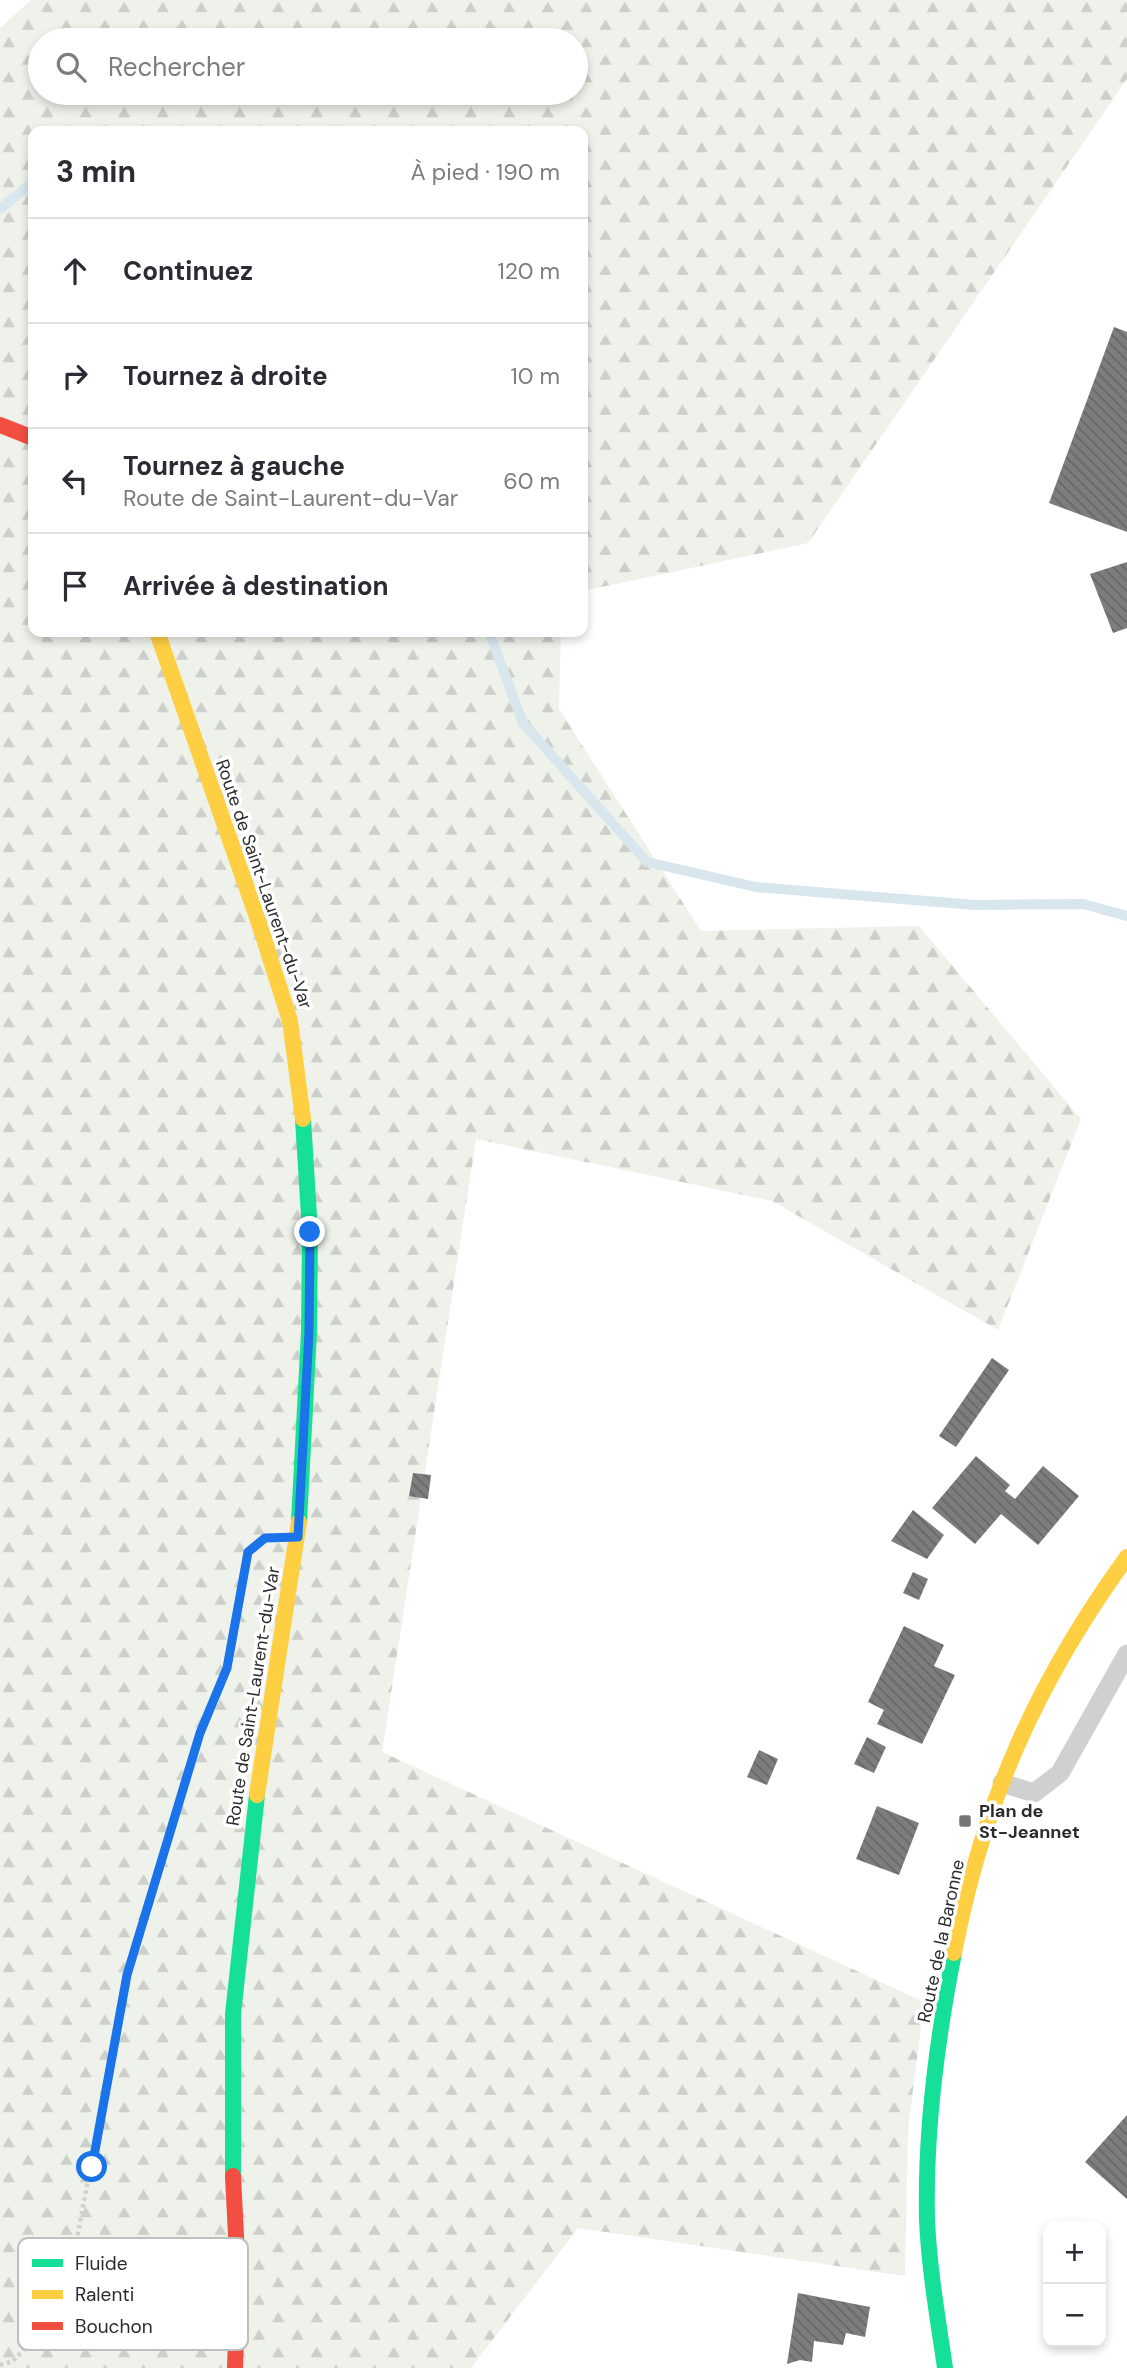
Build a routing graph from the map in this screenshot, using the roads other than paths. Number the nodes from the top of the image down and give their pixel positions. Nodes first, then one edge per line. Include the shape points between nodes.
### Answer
1 (0, 425) edge
2 (28, 436) edge
3 (159, 637) edge
4 (1127, 1557) edge
5 (1127, 1654) edge
6 (1002, 1783) junction
7 (237, 2238) edge
8 (236, 2350) edge
9 (235, 2368) edge
10 (945, 2368) edge

1 - 2 street
3 - 7 street, Route de Saint-Laurent-du-Var via 290,1021 304,1124 310,1232 298,1537 253,1817 233,2014
4 - 6 street, Route de la Baronne via 1052,1672
5 - 6 lane via 1060,1773 1034,1793
6 - 10 street, Route de la Baronne via 968,1886 938,2050 928,2235
8 - 9 street, Route de Saint-Laurent-du-Var

